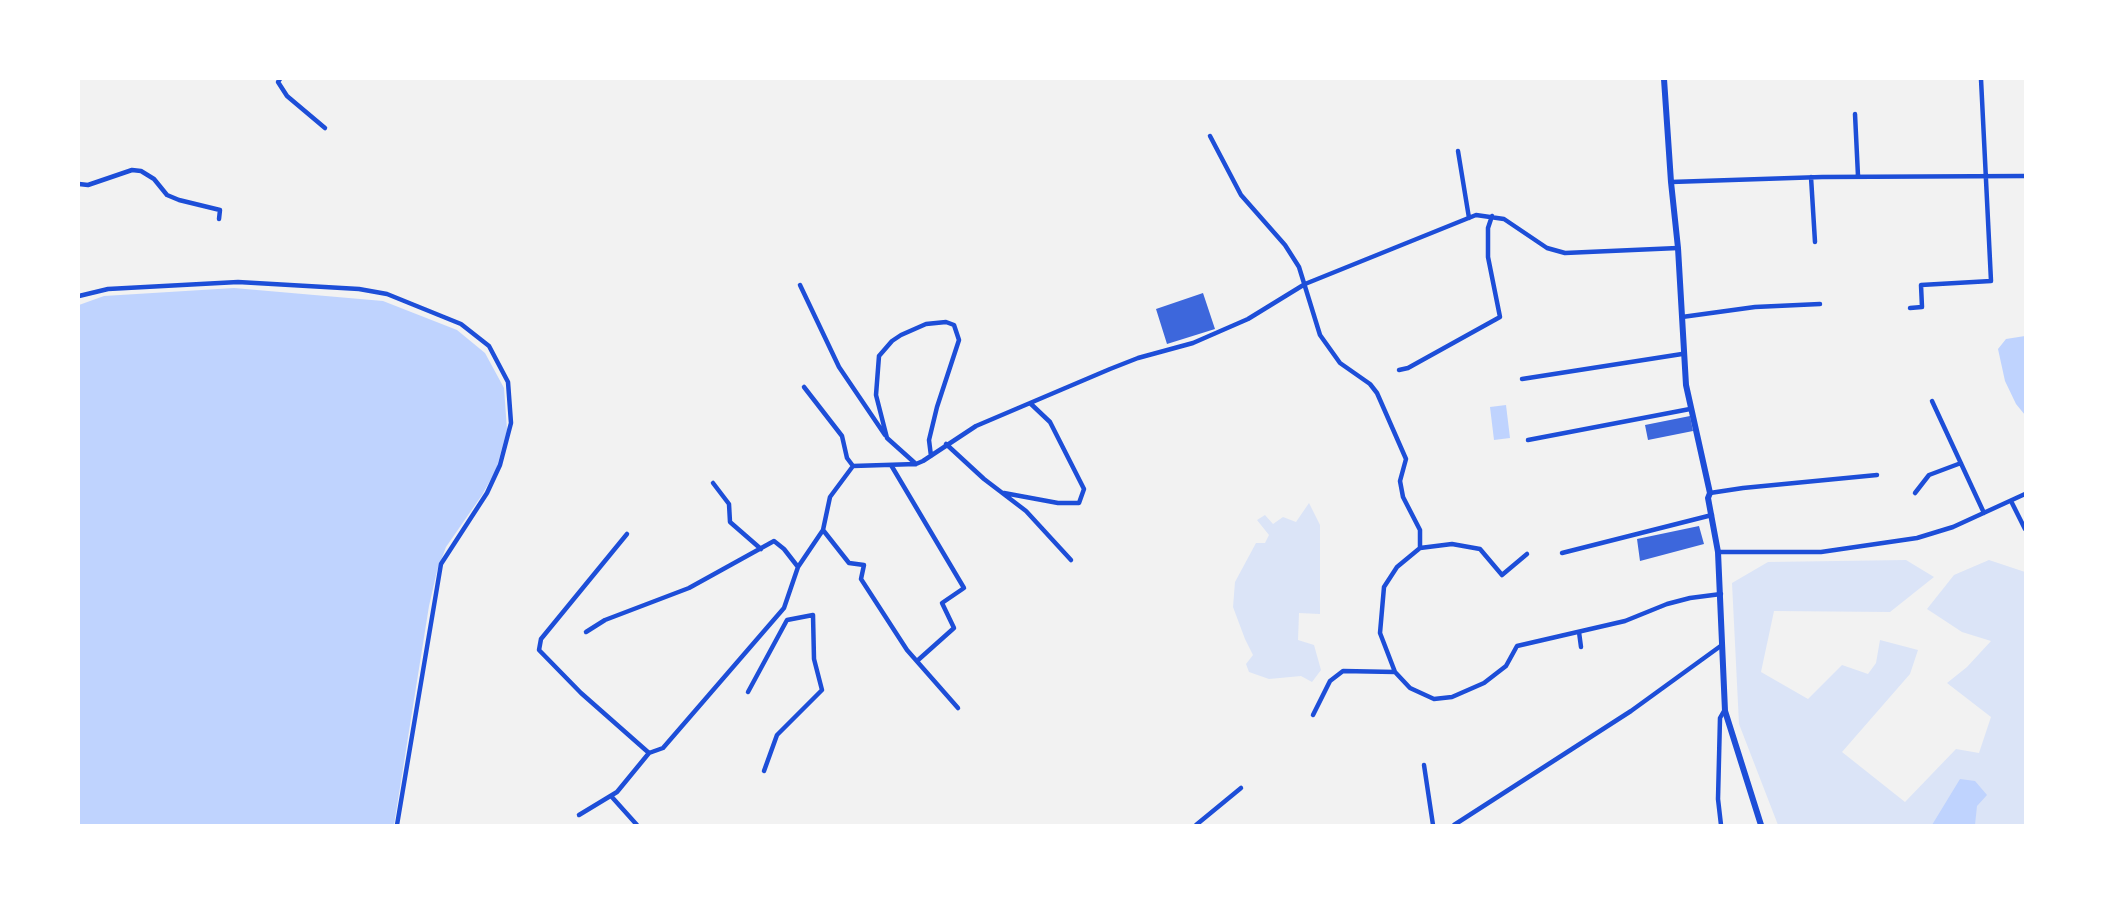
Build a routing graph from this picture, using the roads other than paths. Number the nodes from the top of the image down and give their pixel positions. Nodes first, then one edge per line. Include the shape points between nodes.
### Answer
1 (280, 79) edge
2 (1664, 79) edge
3 (1981, 79) edge
4 (1855, 114) dead end
5 (325, 128) dead end
6 (1210, 136) dead end
7 (1458, 152) dead end
8 (1858, 176) junction
9 (1987, 176) junction
10 (2025, 176) edge
11 (1811, 177) junction
12 (1671, 182) junction
13 (79, 184) edge
14 (1492, 216) junction
15 (1469, 218) junction
16 (219, 219) dead end
17 (1815, 242) dead end
18 (1678, 248) junction
19 (1305, 284) junction
20 (800, 285) dead end
21 (79, 296) edge
22 (1820, 304) dead end
23 (1910, 308) dead end
24 (1682, 317) junction
25 (1682, 354) junction
26 (1399, 370) dead end
27 (1522, 379) dead end
28 (804, 387) dead end
29 (1932, 401) dead end
30 (1031, 404) junction
31 (1690, 409) junction
32 (887, 438) junction
33 (1528, 440) dead end
34 (946, 444) junction
35 (931, 456) junction
36 (1961, 463) junction
37 (916, 464) junction
38 (891, 465) junction
39 (853, 466) junction
40 (1877, 475) dead end
41 (713, 483) dead end
42 (1004, 493) junction
43 (1710, 493) junction
44 (1915, 493) dead end
45 (2025, 494) edge
46 (2011, 500) junction
47 (1984, 513) junction
48 (1712, 515) junction
49 (2025, 529) edge
50 (823, 530) junction
51 (627, 534) dead end
52 (1420, 548) junction
53 (761, 549) junction
54 (1718, 552) junction
55 (1562, 553) dead end
56 (1527, 554) dead end
57 (1071, 560) dead end
58 (798, 567) junction
59 (1721, 594) junction
60 (784, 608) junction
61 (787, 620) junction
62 (586, 632) dead end
63 (1579, 632) junction
64 (1722, 645) junction
65 (1581, 647) dead end
66 (917, 661) junction
67 (1395, 672) junction
68 (748, 692) dead end
69 (958, 708) dead end
70 (1725, 710) junction
71 (1313, 716) dead end
72 (649, 753) junction
73 (1424, 765) dead end
74 (764, 771) dead end
75 (1241, 788) dead end
76 (611, 796) junction
77 (579, 815) dead end
78 (397, 825) edge
79 (637, 825) edge
80 (1196, 825) edge
81 (1433, 825) edge
82 (1454, 825) edge
83 (1721, 825) edge
84 (1761, 825) edge

1 - 5 street via 287,96
2 - 12 main road
3 - 9 street
4 - 8 street
6 - 19 street via 1241,195 1284,245
7 - 15 street
8 - 9 street
8 - 11 street
9 - 10 street
9 - 23 street via 1991,281 1921,285 1922,307
11 - 12 street
11 - 17 street
12 - 18 main road
13 - 16 street via 141,171 167,195 220,210
14 - 15 street
14 - 18 street via 1547,248 1565,253
14 - 26 street via 1488,257 1500,317
15 - 19 street
18 - 24 main road
19 - 30 street via 1248,319 1194,343 1138,358
19 - 52 street via 1320,335 1340,363 1370,384 1394,427 1406,459 1400,481 1403,497 1420,530
20 - 32 street via 839,367
21 - 78 street via 108,289 238,282 359,289 387,294 461,324 489,346 508,382 511,423 487,493 441,564
22 - 24 street
24 - 25 main road
25 - 27 street
25 - 31 main road
28 - 39 street via 842,436
29 - 36 street
30 - 34 street via 976,426
30 - 42 street via 1050,422 1084,489 1079,503
31 - 33 street
31 - 43 main road
32 - 35 street via 876,395 879,356 892,341 926,324 954,325 959,340 929,440
32 - 37 street
34 - 35 street
34 - 42 street
35 - 37 street
36 - 44 street via 1929,475
36 - 47 street
37 - 38 street
38 - 39 street
38 - 66 street via 964,588 942,603 954,628
39 - 50 street via 830,497
40 - 43 street
41 - 53 street via 729,504 730,522
42 - 57 street
43 - 48 main road
45 - 46 street
46 - 47 street
46 - 49 street
47 - 54 street via 1917,538 1821,552
48 - 54 main road
48 - 55 street
50 - 58 street
50 - 66 street via 849,563 864,565 862,579
51 - 72 street via 541,639 539,650
52 - 56 street via 1452,544 1480,549 1502,575
52 - 67 street via 1397,567 1384,587 1380,633
53 - 58 street via 774,541
53 - 62 street via 689,588
54 - 59 main road
58 - 60 street
59 - 63 street via 1667,604
59 - 64 main road
60 - 61 street
60 - 72 street via 663,748
61 - 68 street
61 - 74 street via 813,615 814,659 822,690 777,735
63 - 65 street
63 - 67 street via 1517,646 1506,666 1484,683 1452,697 1434,699 1421,694
64 - 70 main road
64 - 82 street
66 - 69 street
67 - 71 street via 1343,671 1329,681
70 - 83 street via 1720,718
70 - 84 main road
72 - 76 street
73 - 81 street
75 - 80 street
76 - 77 street
76 - 79 street

